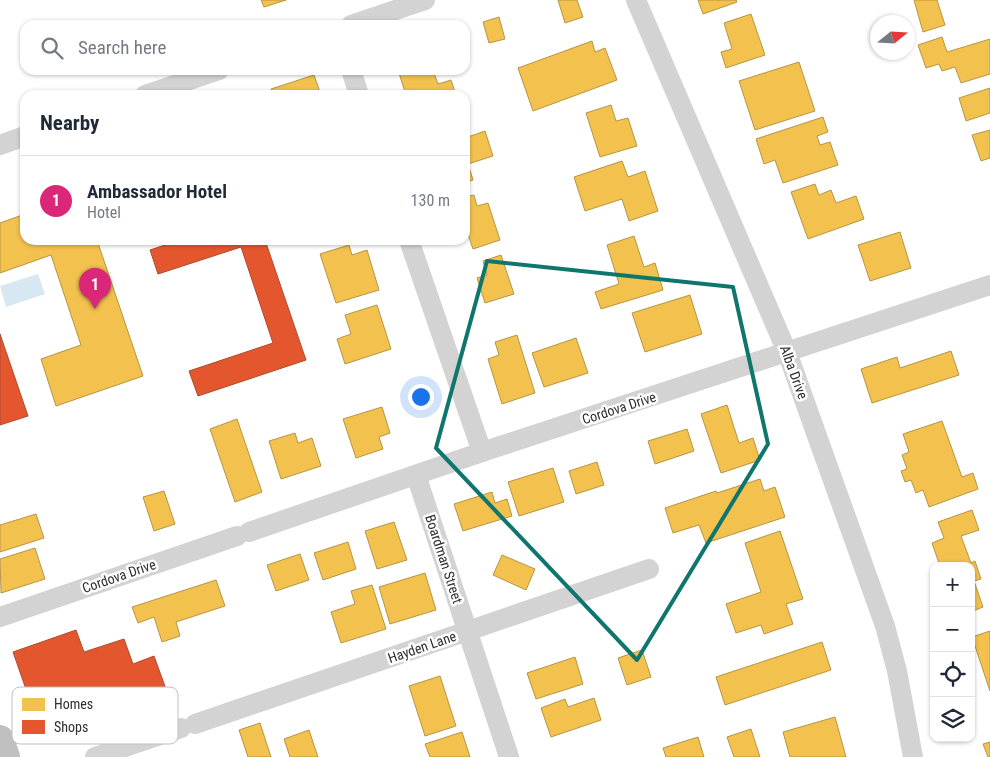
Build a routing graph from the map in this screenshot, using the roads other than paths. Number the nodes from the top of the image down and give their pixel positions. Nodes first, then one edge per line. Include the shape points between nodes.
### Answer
1 (425, 0) edge
2 (636, 0) edge
3 (366, 20) edge
4 (204, 75) edge
5 (353, 75) edge
6 (160, 90) edge
7 (357, 90) edge
8 (20, 138) edge
9 (0, 145) edge
10 (411, 245) edge
11 (990, 285) edge
12 (788, 352) junction
13 (482, 452) junction
14 (416, 476) junction
15 (649, 568) dead end
16 (0, 617) edge
17 (468, 631) junction
18 (178, 729) edge
19 (0, 739) edge
20 (134, 744) edge
21 (6, 757) edge
22 (95, 757) edge
23 (509, 757) edge
24 (914, 757) edge

1 - 3 street
2 - 12 street, Alba Drive
4 - 6 street
5 - 7 street
8 - 9 street
10 - 13 street
11 - 12 street, Cordova Drive
12 - 13 street, Cordova Drive
12 - 24 street, Alba Drive via 885,626
13 - 14 street, Cordova Drive
14 - 16 street, Cordova Drive
14 - 17 street, Boardman Street
15 - 17 street, Hayden Lane
17 - 18 street, Hayden Lane
17 - 23 street, Boardman Street
19 - 21 highway
20 - 22 street, Hayden Lane

